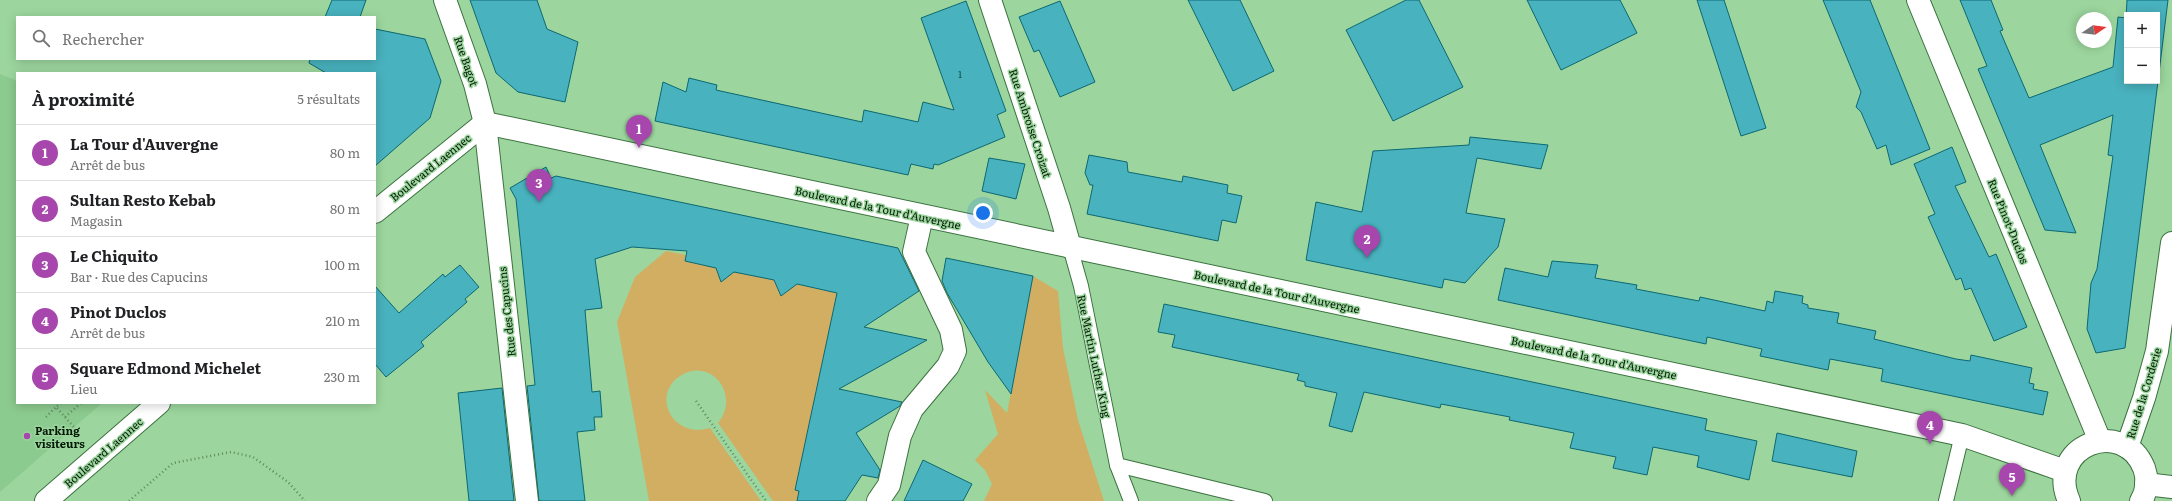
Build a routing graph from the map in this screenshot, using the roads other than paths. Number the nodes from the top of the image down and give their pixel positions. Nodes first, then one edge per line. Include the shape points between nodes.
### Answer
1 (445, 0) edge
2 (990, 0) edge
3 (1918, 0) edge
4 (485, 123) junction
5 (376, 211) edge
6 (922, 216) junction
7 (2172, 243) edge
8 (1070, 247) junction
9 (158, 404) edge
10 (1962, 435) junction
11 (2100, 441) junction
12 (2127, 447) junction
13 (1117, 465) junction
14 (2065, 471) junction
15 (2172, 487) edge
16 (2144, 492) edge
17 (46, 501) edge
18 (527, 501) edge
19 (878, 501) edge
20 (1131, 501) edge
21 (1265, 501) edge
22 (1946, 501) edge
23 (2069, 501) edge

1 - 4 street, Rue Bagot via 475,84
2 - 8 street, Rue Ambroise Croizat
3 - 11 street, Rue Pinot-Duclos
4 - 5 street, Boulevard Laennec
4 - 6 street, Boulevard de la Tour d'Auvergne
4 - 18 street, Rue des Capucins
6 - 8 street, Boulevard de la Tour d'Auvergne
6 - 19 street via 914,252 951,330 955,351 948,366 912,408 900,436 889,485
7 - 12 street, Rue de la Corderie via 2157,351
8 - 10 street, Boulevard de la Tour d'Auvergne
8 - 13 lane, Rue Martin Luther King via 1081,286
9 - 17 street, Boulevard Laennec
10 - 14 street, Boulevard de la Tour d'Auvergne
10 - 22 lane
11 - 12 street via 2119,443
11 - 14 street via 2082,448 2069,462
12 - 16 street via 2142,463 2146,473
13 - 20 lane, Rue Martin Luther King
13 - 21 lane
14 - 23 street via 2064,482
15 - 16 street

